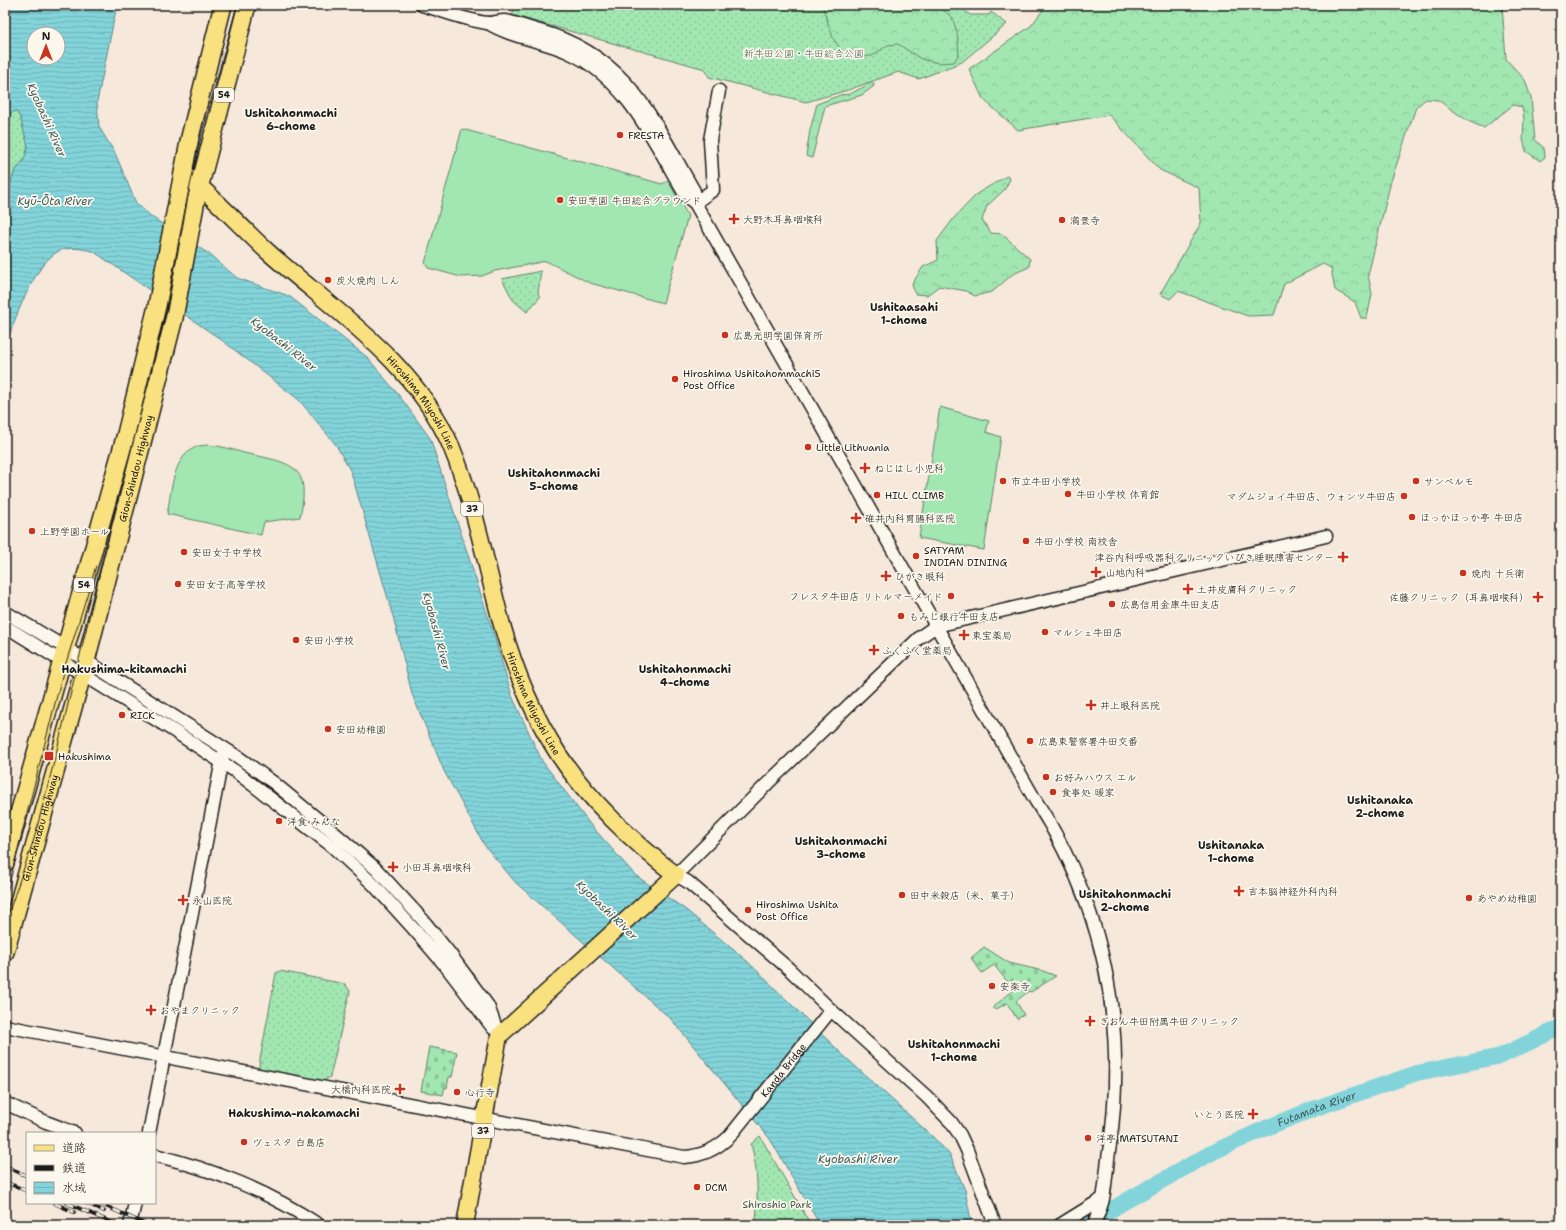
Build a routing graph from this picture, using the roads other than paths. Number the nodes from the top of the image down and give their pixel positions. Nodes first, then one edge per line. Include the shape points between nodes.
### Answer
1 (223, 5) edge
2 (247, 5) edge
3 (422, 5) edge
4 (719, 91) dead end
5 (183, 172) junction
6 (200, 186) junction
7 (695, 203) junction
8 (1326, 536) dead end
9 (5, 612) edge
10 (5, 626) edge
11 (936, 626) junction
12 (64, 655) junction
13 (84, 667) junction
14 (224, 748) junction
15 (222, 762) junction
16 (5, 863) edge
17 (672, 879) junction
18 (5, 952) edge
19 (831, 1010) junction
20 (5, 1026) edge
21 (499, 1036) junction
22 (164, 1058) junction
23 (5, 1104) edge
24 (485, 1119) junction
25 (72, 1132) edge
26 (149, 1132) edge
27 (156, 1155) edge
28 (1102, 1201) junction
29 (135, 1204) edge
30 (130, 1225) edge
31 (319, 1225) edge
32 (465, 1225) edge
33 (994, 1225) edge
34 (1060, 1225) edge
35 (1094, 1225) edge

1 - 5 highway, 54
2 - 6 highway, Gion-Shindou Highway / 54
3 - 7 street via 488,23 501,31 568,52 592,65 606,76 630,103 686,196
4 - 7 street via 710,140 713,190
5 - 6 main road, Hiroshima Miyoshi Line / 37
5 - 12 highway, Gion-Shindou Highway / 54 via 157,306 126,434
6 - 13 highway, Gion-Shindou Highway / 54 via 174,318
6 - 17 main road, Hiroshima Miyoshi Line / 37 via 267,251 380,348 425,400 451,446 476,522 514,666 534,713 559,756 589,794 659,862
7 - 11 street
8 - 11 street
9 - 12 street
10 - 12 street
11 - 17 street via 920,637
11 - 28 street via 1056,833 1087,900 1102,949 1115,1036 1114,1115
12 - 13 street
12 - 16 highway, Gion-Shindou Highway / 54
13 - 14 street
13 - 15 street
13 - 18 highway, Gion-Shindou Highway / 54
14 - 15 street
14 - 21 street via 274,783 376,869 450,954 488,1006
15 - 21 street via 332,846 373,884 445,965
15 - 22 street
17 - 19 street via 688,882 790,969
17 - 21 main road
19 - 24 street, Kanda Bridge via 730,1136 716,1149 702,1155 684,1158
19 - 33 street via 951,1122 967,1150
20 - 22 street, Kanda Bridge
21 - 24 main road, 37
22 - 24 street, Kanda Bridge
22 - 26 street
23 - 25 street
24 - 32 main road, 37
27 - 31 street via 197,1166 261,1190
28 - 34 street
28 - 35 street
29 - 30 street

